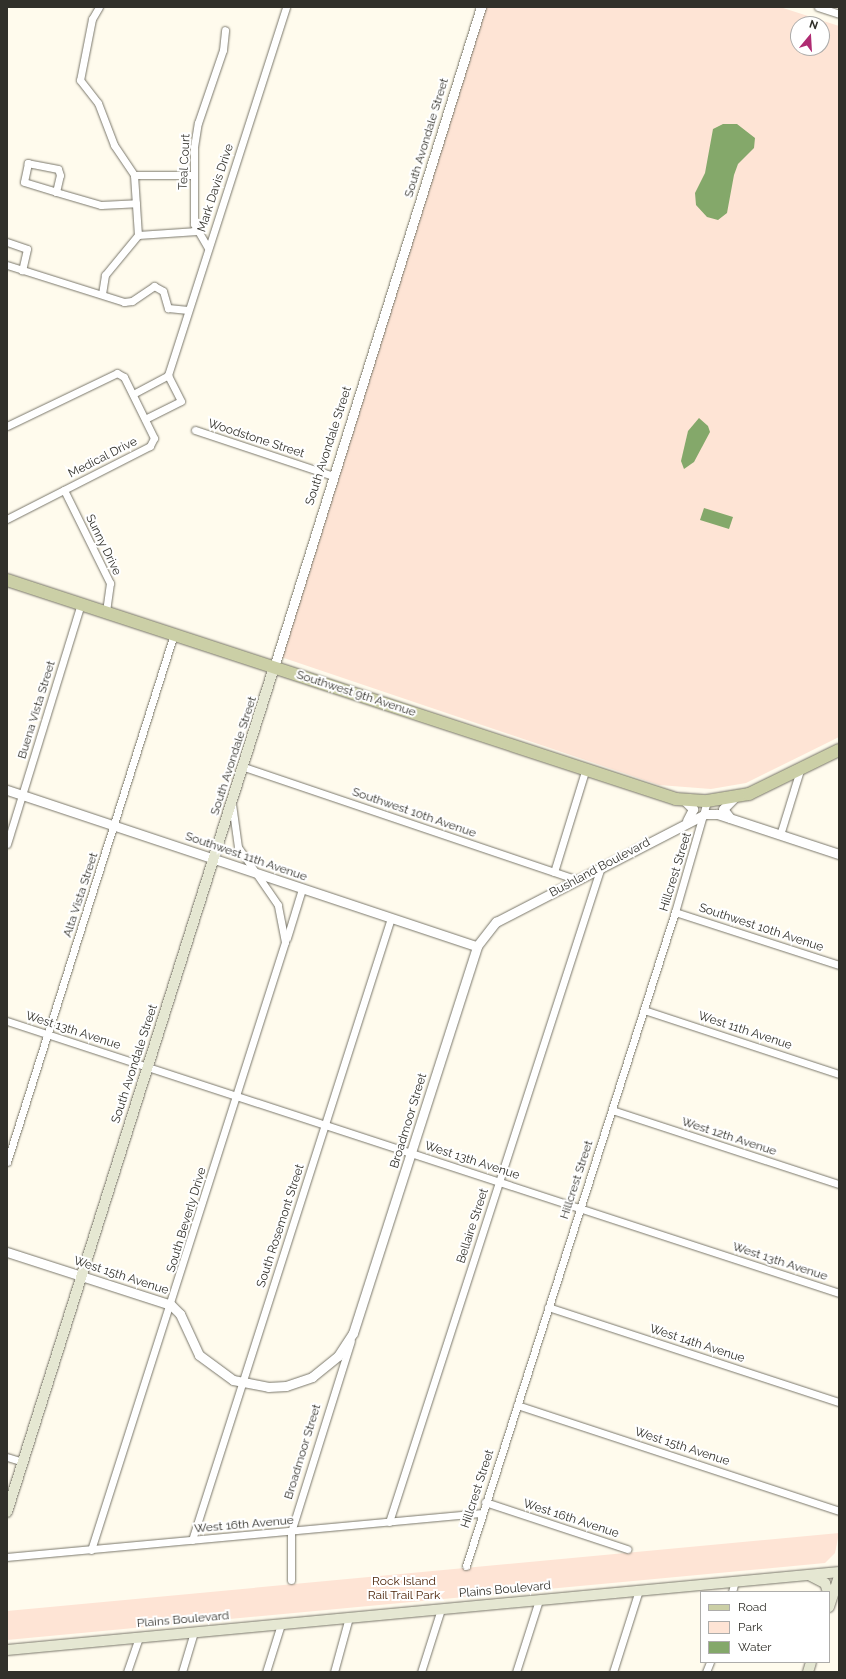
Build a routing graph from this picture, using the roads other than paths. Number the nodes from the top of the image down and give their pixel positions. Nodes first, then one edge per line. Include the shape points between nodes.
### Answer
1 (99, 7) edge
2 (286, 7) edge
3 (481, 7) edge
4 (818, 7) edge
5 (839, 14) edge
6 (225, 30) dead end
7 (134, 175) junction
8 (194, 175) junction
9 (56, 192) junction
10 (136, 203) junction
11 (197, 231) junction
12 (138, 235) junction
13 (7, 242) edge
14 (208, 248) junction
15 (7, 265) edge
16 (22, 270) junction
17 (102, 293) junction
18 (188, 310) junction
19 (168, 375) junction
20 (133, 394) junction
21 (145, 419) junction
22 (7, 426) edge
23 (195, 430) dead end
24 (333, 476) junction
25 (64, 490) junction
26 (7, 519) edge
27 (7, 580) edge
28 (81, 604) junction
29 (106, 612) junction
30 (174, 634) junction
31 (274, 667) junction
32 (839, 750) edge
33 (244, 767) junction
34 (800, 770) junction
35 (585, 771) junction
36 (7, 790) edge
37 (22, 795) junction
38 (734, 798) junction
39 (688, 803) junction
40 (232, 804) junction
41 (706, 809) junction
42 (730, 818) junction
43 (685, 823) junction
44 (114, 826) junction
45 (780, 835) junction
46 (7, 844) edge
47 (839, 854) edge
48 (215, 860) junction
49 (601, 867) junction
50 (254, 872) junction
51 (554, 872) junction
52 (577, 880) junction
53 (302, 889) junction
54 (676, 912) junction
55 (391, 918) junction
56 (496, 922) joint
57 (285, 942) junction
58 (477, 946) junction
59 (839, 965) edge
60 (644, 1010) junction
61 (7, 1021) edge
62 (49, 1034) junction
63 (147, 1068) junction
64 (839, 1074) edge
65 (236, 1097) junction
66 (612, 1110) junction
67 (324, 1125) junction
68 (412, 1154) junction
69 (7, 1162) edge
70 (498, 1181) junction
71 (839, 1184) edge
72 (579, 1207) junction
73 (7, 1252) edge
74 (81, 1276) junction
75 (839, 1293) edge
76 (171, 1305) junction
77 (548, 1307) junction
78 (353, 1333) junction
79 (346, 1347) joint
80 (241, 1382) junction
81 (839, 1402) edge
82 (517, 1405) junction
83 (7, 1457) edge
84 (23, 1462) junction
85 (485, 1502) junction
86 (839, 1511) edge
87 (7, 1512) edge
88 (482, 1513) junction
89 (389, 1522) junction
90 (291, 1532) junction
91 (192, 1540) junction
92 (627, 1549) dead end
93 (92, 1550) junction
94 (7, 1557) edge
95 (466, 1566) dead end
96 (839, 1572) edge
97 (809, 1575) junction
98 (839, 1576) edge
99 (291, 1580) dead end
100 (735, 1581) junction
101 (639, 1590) junction
102 (732, 1591) edge
103 (828, 1591) edge
104 (839, 1598) edge
105 (539, 1600) junction
106 (830, 1604) edge
107 (441, 1609) junction
108 (830, 1609) edge
109 (349, 1617) junction
110 (281, 1624) junction
111 (194, 1632) junction
112 (139, 1637) junction
113 (7, 1650) edge
114 (127, 1672) edge
115 (182, 1672) edge
116 (266, 1672) edge
117 (334, 1672) edge
118 (421, 1672) edge
119 (516, 1672) edge
120 (613, 1672) edge

1 - 7 street via 92,19 80,80 98,103 114,146
2 - 14 street, Mark Davis Drive
3 - 24 street, South Avondale Street
4 - 5 street
6 - 8 street, Teal Court via 223,50 198,122
7 - 8 street
7 - 10 street
8 - 11 street, Teal Court
9 - 9 street via 60,175 58,169 28,163 24,182
9 - 10 street via 101,205
10 - 12 street
11 - 12 street
11 - 14 street, Teal Court
12 - 17 street via 104,275
13 - 16 street via 27,249
14 - 18 street, Mark Davis Drive
15 - 16 street
16 - 17 street
17 - 18 street via 132,301 154,286 163,291 168,308
18 - 19 street, Mark Davis Drive
19 - 20 street
19 - 21 street via 181,401
20 - 21 street, Medical Drive
20 - 22 street, Medical Drive via 123,375 113,374
21 - 25 street, Medical Drive via 154,438 150,446
23 - 24 street, Woodstone Street
24 - 31 street, South Avondale Street
25 - 26 street, Medical Drive
25 - 29 street, Sunny Drive via 110,583
27 - 28 main road, Southwest 9th Avenue
28 - 29 main road, Southwest 9th Avenue
28 - 37 street, Buena Vista Street
29 - 30 main road, Southwest 9th Avenue
30 - 31 main road, Southwest 9th Avenue
30 - 44 street, Alta Vista Street
31 - 33 main road, South Avondale Street
31 - 35 main road, Southwest 9th Avenue
32 - 34 main road, Bushland Boulevard
33 - 40 main road, South Avondale Street
33 - 51 street, Southwest 10th Avenue
34 - 38 main road, Bushland Boulevard
34 - 45 street
35 - 39 main road, Southwest 9th Avenue
35 - 51 street
36 - 37 street, Southwest 11th Avenue
37 - 44 street, Southwest 11th Avenue
37 - 46 street, Buena Vista Street
38 - 41 main road, Bushland Boulevard
38 - 42 street via 723,809
39 - 41 main road, Southwest 9th Avenue
39 - 43 street via 693,813
40 - 48 main road, South Avondale Street
40 - 50 street, South Beverly Drive via 238,847
41 - 42 street, Southwest 9th Avenue
41 - 43 street, Bushland Boulevard
41 - 54 street, Hillcrest Street
42 - 45 street, Southwest 9th Avenue
43 - 49 street, Bushland Boulevard
44 - 48 street, Southwest 11th Avenue
44 - 62 street, Alta Vista Street
45 - 47 street, Southwest 9th Avenue
48 - 50 street, Southwest 11th Avenue
48 - 63 main road, South Avondale Street
49 - 52 street, Bushland Boulevard
49 - 70 street, Bellaire Street
50 - 53 street, Southwest 11th Avenue
50 - 57 street, South Beverly Drive via 278,905
51 - 52 street, Southwest 10th Avenue
52 - 56 street, Bushland Boulevard
53 - 55 street, Southwest 11th Avenue
53 - 57 street, South Beverly Drive
54 - 59 street, Southwest 10th Avenue
54 - 60 street, Hillcrest Street
55 - 58 street, Southwest 11th Avenue
55 - 67 street, South Rosemont Street
56 - 58 street, Broadmoor Street
57 - 65 street, South Beverly Drive
58 - 68 street, Broadmoor Street
60 - 64 street, West 11th Avenue
60 - 66 street, Hillcrest Street
61 - 62 street, West 13th Avenue
62 - 63 street, West 13th Avenue
62 - 69 street, Alta Vista Street
63 - 65 street, West 13th Avenue
63 - 74 main road, South Avondale Street
65 - 67 street, West 13th Avenue
65 - 76 street, South Beverly Drive
66 - 71 street, West 12th Avenue
66 - 72 street, Hillcrest Street
67 - 68 street, West 13th Avenue
67 - 80 street, South Rosemont Street
68 - 70 street, West 13th Avenue
68 - 78 street, Broadmoor Street
70 - 72 street, West 13th Avenue
70 - 89 street, Bellaire Street
72 - 75 street, West 13th Avenue
72 - 77 street, Hillcrest Street
73 - 74 street, West 15th Avenue
74 - 76 street, West 15th Avenue
74 - 84 main road, South Avondale Street
76 - 80 street, West 15th Avenue via 180,1314 199,1355 221,1373
76 - 93 street, South Beverly Drive
77 - 81 street, West 14th Avenue
77 - 82 street, Hillcrest Street
78 - 79 street, Broadmoor Street
78 - 90 street, Broadmoor Street
79 - 80 street, West 15th Avenue via 324,1369 301,1382 268,1387
80 - 91 street, South Rosemont Street
82 - 85 street, Hillcrest Street
82 - 86 street, West 15th Avenue
83 - 84 street
84 - 87 main road, South Avondale Street
85 - 88 street, Hillcrest Street
85 - 92 street, West 16th Avenue
88 - 89 street, West 16th Avenue
88 - 95 street, Hillcrest Street
89 - 90 street, West 16th Avenue
90 - 91 street, West 16th Avenue
90 - 99 street, Broadmoor Street
91 - 93 street, West 16th Avenue
93 - 94 street, West 16th Avenue
96 - 97 main road, Plains Boulevard
97 - 100 main road, Plains Boulevard
97 - 103 main road via 825,1584
98 - 106 main road
100 - 101 main road, Plains Boulevard
100 - 102 street
101 - 105 main road, Plains Boulevard
101 - 120 street
104 - 108 main road
105 - 107 main road, Plains Boulevard
105 - 119 street
107 - 109 main road, Plains Boulevard
107 - 118 street
109 - 110 main road, Plains Boulevard
109 - 117 street
110 - 111 main road, Plains Boulevard
110 - 116 street
111 - 112 main road, Plains Boulevard
111 - 115 street
112 - 113 main road, Plains Boulevard
112 - 114 street

